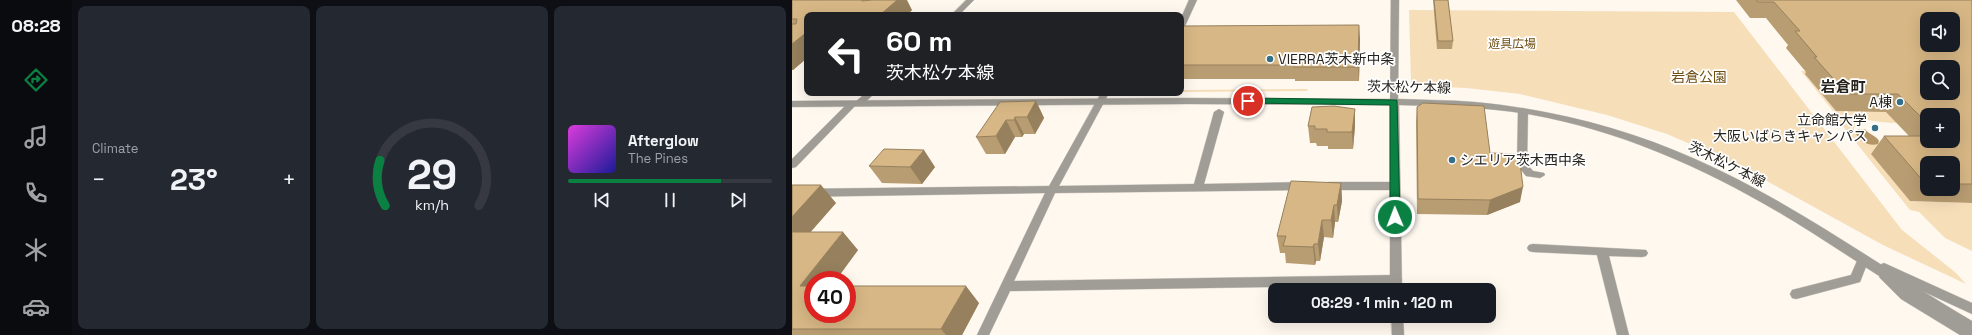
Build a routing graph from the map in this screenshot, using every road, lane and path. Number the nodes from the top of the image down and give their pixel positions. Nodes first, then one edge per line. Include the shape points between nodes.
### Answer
1 (970, 0) edge
2 (1193, 0) edge
3 (1395, 0) edge
4 (958, 12) edge
5 (1184, 20) edge
6 (867, 96) edge
7 (1102, 97) edge
8 (1394, 102) junction
9 (792, 104) edge
10 (855, 104) junction
11 (1523, 111) junction
12 (1219, 112) dead end
13 (792, 165) edge
14 (1540, 174) dead end
15 (1198, 186) junction
16 (1394, 186) junction
17 (1052, 189) junction
18 (792, 193) edge
19 (1533, 248) dead end
20 (1602, 251) junction
21 (1642, 253) dead end
22 (1864, 259) junction
23 (1396, 283) edge
24 (1268, 285) edge
25 (1006, 286) junction
26 (1796, 294) dead end
27 (1972, 309) edge
28 (1397, 323) edge
29 (1972, 327) edge
30 (983, 335) edge
31 (1398, 335) edge
32 (1624, 335) edge
33 (1971, 335) edge

1 - 4 street
2 - 5 street
3 - 8 street
6 - 10 street
7 - 8 street, 茨木松ケ本線
7 - 10 street, 茨木松ケ本線
7 - 17 street
8 - 11 street, 茨木松ケ本線 via 1467,104
8 - 16 street
9 - 10 street, 茨木松ケ本線
10 - 13 street
11 - 14 street via 1522,166 1530,174
11 - 22 street, 茨木松ケ本線 via 1572,120 1653,145 1736,183
12 - 15 street
15 - 16 street
15 - 17 street
16 - 23 street
17 - 18 street
17 - 25 street
19 - 20 street
20 - 21 street
20 - 32 street
22 - 26 street via 1856,279
22 - 27 street
22 - 29 street, 茨木松ケ本線
22 - 33 street via 1906,295
24 - 25 street
25 - 30 street
28 - 31 street

